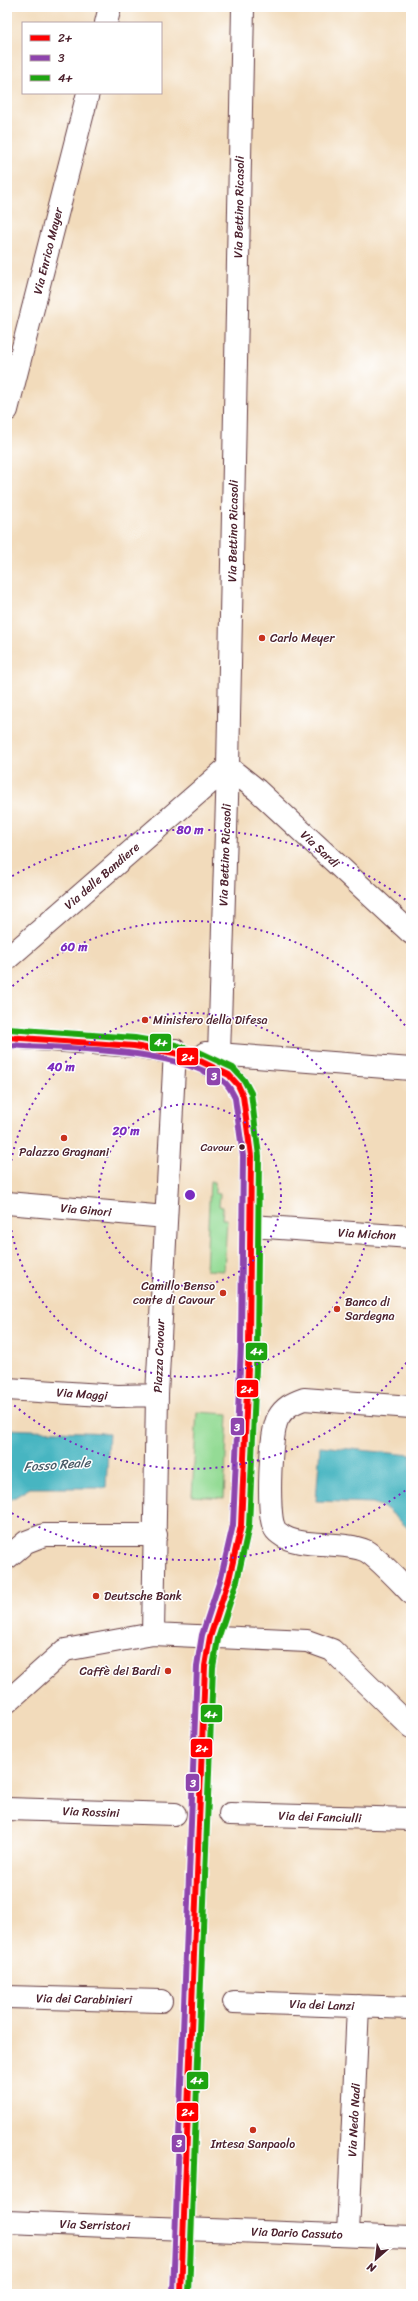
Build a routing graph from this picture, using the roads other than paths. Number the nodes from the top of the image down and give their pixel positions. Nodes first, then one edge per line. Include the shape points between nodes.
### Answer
1 (110, 7) edge
2 (243, 7) edge
3 (106, 22) edge
4 (88, 94) edge
5 (7, 410) edge
6 (228, 767) junction
7 (411, 933) edge
8 (7, 959) edge
9 (7, 1037) edge
10 (175, 1052) junction
11 (219, 1054) junction
12 (411, 1069) edge
13 (7, 1203) edge
14 (166, 1217) junction
15 (251, 1226) junction
16 (411, 1237) edge
17 (7, 1389) edge
18 (157, 1396) junction
19 (411, 1407) edge
20 (156, 1535) junction
21 (7, 1558) edge
22 (411, 1593) edge
23 (154, 1634) junction
24 (210, 1637) junction
25 (7, 1702) edge
26 (411, 1727) edge
27 (7, 1809) edge
28 (175, 1814) dead end
29 (230, 1814) dead end
30 (411, 1819) edge
31 (7, 1997) edge
32 (161, 2001) dead end
33 (234, 2002) dead end
34 (358, 2006) junction
35 (411, 2008) edge
36 (7, 2222) edge
37 (182, 2228) junction
38 (348, 2234) junction
39 (411, 2238) edge
40 (181, 2294) edge

1 - 3 street
2 - 6 street, Via Bettino Ricasoli
4 - 5 street, Via Enrico Mayer
6 - 7 street, Via Sardi via 258,790
6 - 8 street, Via delle Bandiere
6 - 11 street, Via Bettino Ricasoli
9 - 10 street via 134,1046
10 - 11 street
10 - 14 street, Piazza Cavour
10 - 15 street via 229,1075 238,1085 246,1110 251,1156
11 - 12 street
13 - 14 street, Via Ginori
14 - 18 street, Piazza Cavour
15 - 16 street, Via Michon
15 - 24 street via 239,1542
17 - 18 street, Via Maggi via 113,1396
18 - 20 street, Piazza Cavour
19 - 22 street via 304,1399 283,1410 273,1433 270,1501 276,1531 288,1538 357,1548 367,1552
20 - 21 street via 44,1535 26,1542
20 - 23 street, Piazza Cavour
23 - 24 street
23 - 25 street via 64,1650
24 - 26 street via 307,1641 332,1650
24 - 37 street via 205,1666
27 - 28 street, Via Rossini
29 - 30 street, Via dei Fanciulli
31 - 32 street, Via dei Carabinieri
33 - 34 street, Via dei Lanzi
34 - 35 street, Via dei Lanzi
34 - 38 street, Via Nedo Nadi
36 - 37 street, Via Serristori
37 - 38 street, Via Dario Cassuto
37 - 40 street
38 - 39 street, Via Dario Cassuto

